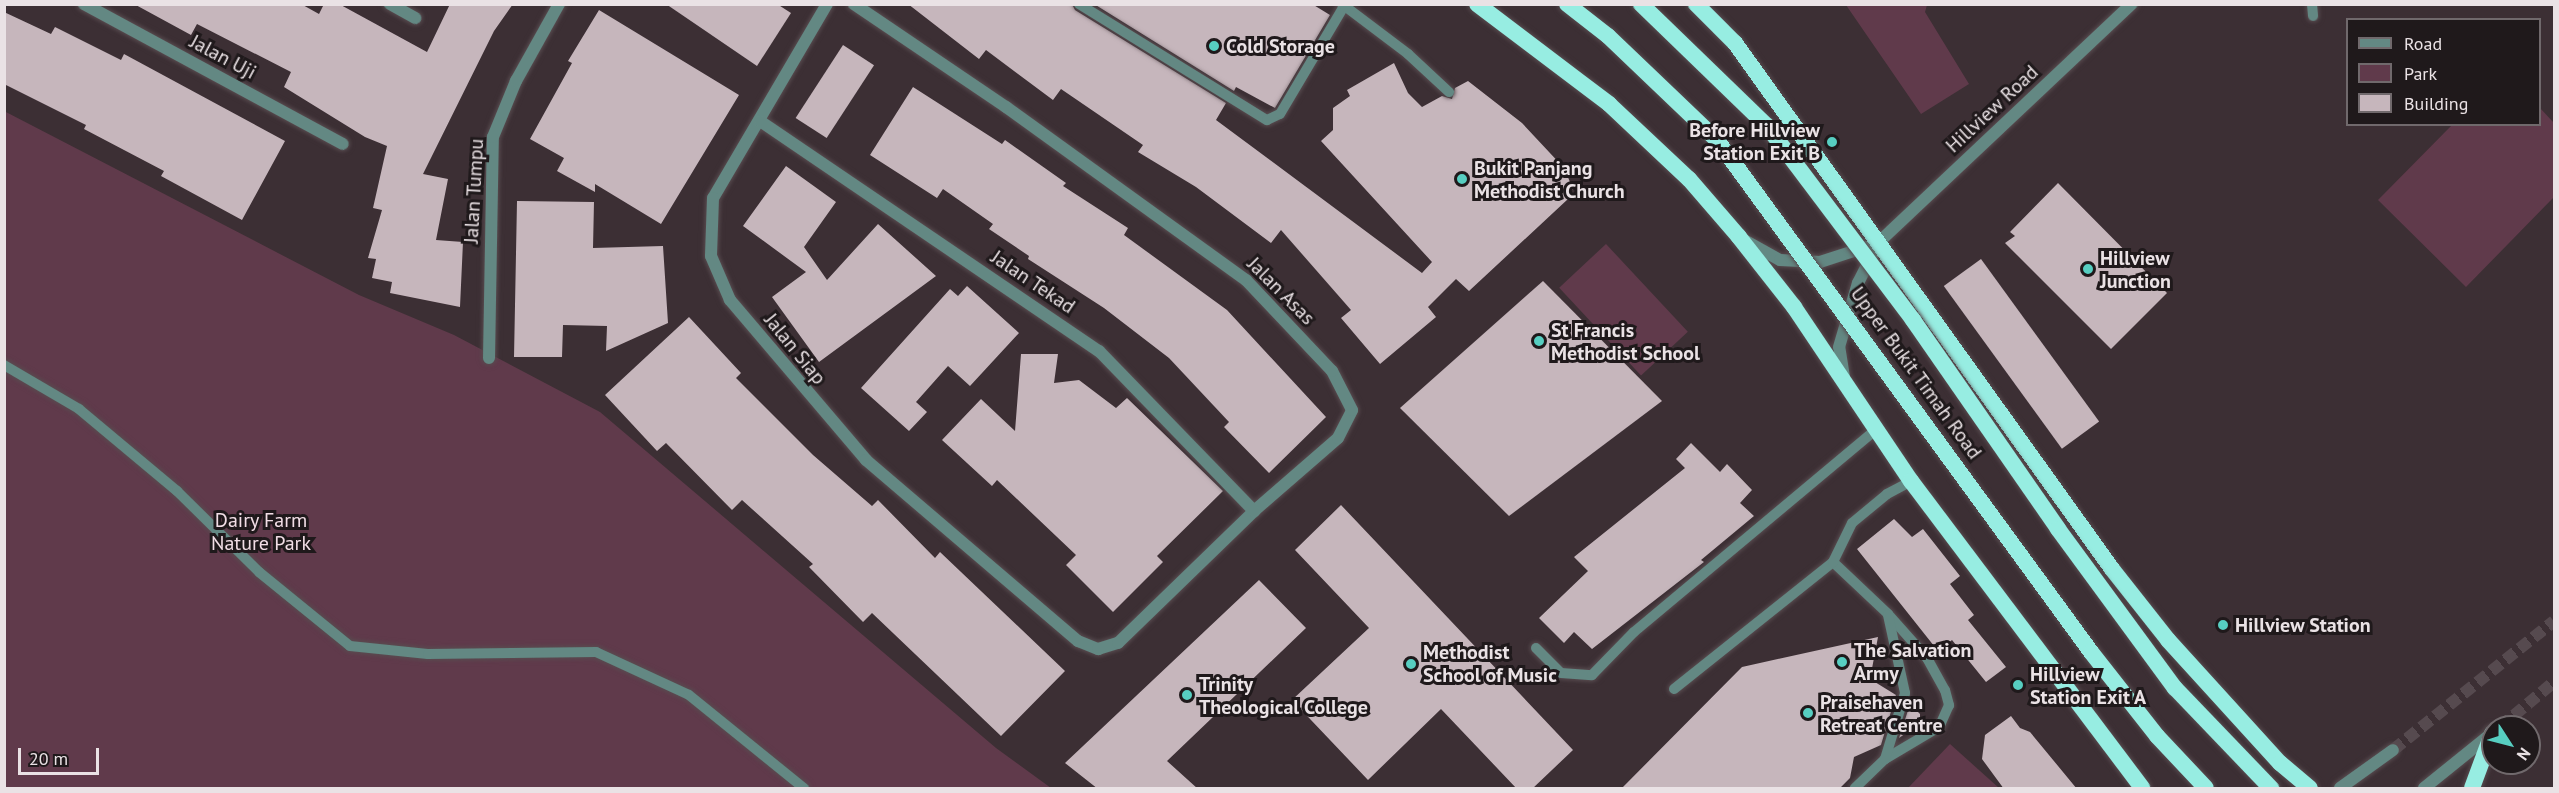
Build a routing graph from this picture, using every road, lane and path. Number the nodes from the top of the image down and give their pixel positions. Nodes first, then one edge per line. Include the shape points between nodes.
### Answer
1 (84, 4) edge
2 (390, 4) edge
3 (559, 4) edge
4 (827, 4) edge
5 (854, 4) edge
6 (1079, 4) edge
7 (1477, 4) edge
8 (1567, 4) edge
9 (1641, 4) edge
10 (1696, 4) edge
11 (2132, 4) edge
12 (2312, 4) edge
13 (1343, 5) edge
14 (2313, 16) dead end
15 (415, 18) dead end
16 (1449, 92) dead end
17 (760, 121) junction
18 (343, 144) dead end
19 (1739, 237) junction
20 (1878, 242) junction
21 (489, 358) dead end
22 (4, 364) edge
23 (1846, 389) junction
24 (1876, 430) junction
25 (1911, 481) junction
26 (1254, 511) junction
27 (1833, 562) junction
28 (1888, 614) junction
29 (1078, 641) joint
30 (1536, 648) dead end
31 (1674, 689) dead end
32 (2481, 743) edge
33 (2393, 750) tunnel mouth
34 (1885, 759) junction
35 (2481, 764) edge
36 (804, 789) edge
37 (1855, 789) edge
38 (2142, 789) edge
39 (2206, 789) edge
40 (2271, 789) edge
41 (2310, 789) edge
42 (2340, 789) edge
43 (2424, 789) edge
44 (2472, 789) edge

1 - 18 street, Jalan Uji
2 - 15 street
3 - 21 street, Jalan Tumpu via 516,81 493,137
4 - 17 street, Jalan Siap
5 - 26 street, Jalan Asas via 1006,107 1246,280 1332,371 1352,410 1338,438
6 - 13 lane via 1267,120 1281,114
7 - 19 highway via 1609,104 1689,179
8 - 39 highway, Upper Bukit Timah Road, bridge via 1608,36 1717,140 2091,652 2157,736
9 - 40 highway, Upper Bukit Timah Road, bridge via 1767,126 1913,320 2058,529 2175,688
10 - 20 highway via 1735,43
11 - 20 street, Hillview Road
12 - 14 lane
13 - 16 lane via 1408,54
17 - 26 street, Jalan Tekad via 1100,351
17 - 29 street, Jalan Siap via 713,198 711,256 730,300 866,460
19 - 20 street via 1780,260 1820,262
19 - 23 highway via 1794,307
20 - 23 street via 1858,283 1839,347
20 - 41 highway via 2133,596 2280,763
22 - 36 lane via 79,409 177,491 259,572 350,646 428,654 596,652 688,695
23 - 24 highway
24 - 25 highway
24 - 30 lane via 1634,632 1592,675 1562,673
25 - 27 lane via 1887,494 1852,523
25 - 38 highway
26 - 29 street, Jalan Asas via 1118,643 1098,649
27 - 28 lane
27 - 31 lane
28 - 34 lane via 1905,693
28 - 34 lane via 1927,658 1949,705 1939,727
32 - 43 street
33 - 42 street
34 - 37 lane
35 - 44 highway

